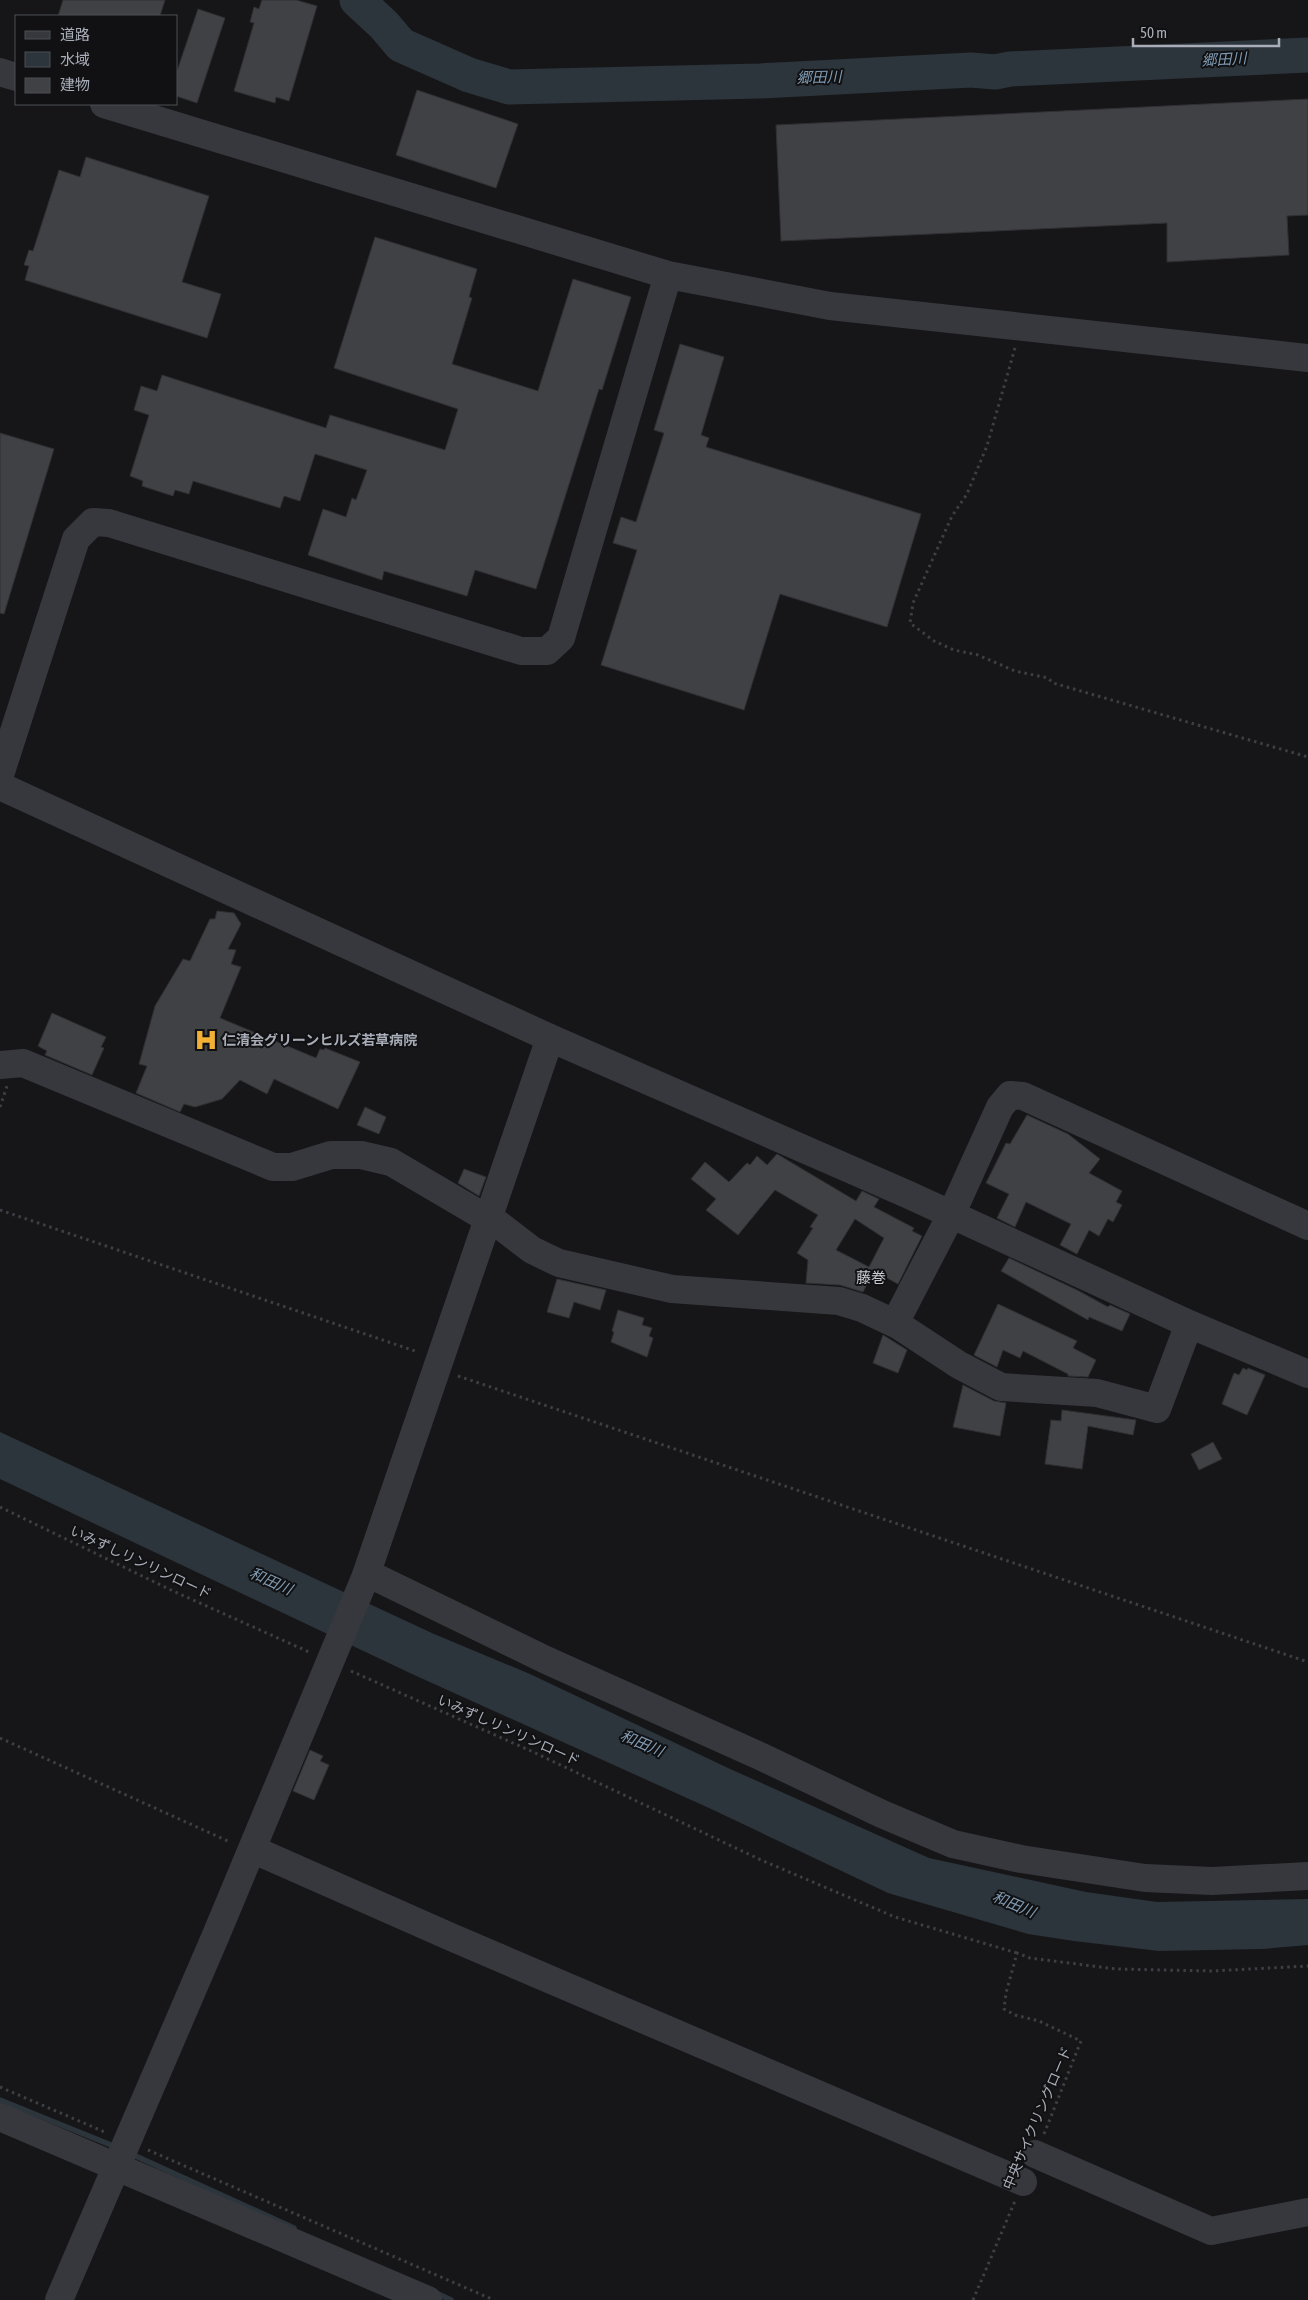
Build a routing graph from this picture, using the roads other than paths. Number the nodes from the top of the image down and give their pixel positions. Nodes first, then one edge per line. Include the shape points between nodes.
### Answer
1 (0, 72) edge
2 (15, 77) edge
3 (107, 105) edge
4 (668, 274) junction
5 (1308, 358) edge
6 (0, 776) edge
7 (0, 786) edge
8 (550, 1038) junction
9 (0, 1065) edge
10 (950, 1215) junction
11 (488, 1218) junction
12 (1308, 1226) edge
13 (895, 1323) junction
14 (1190, 1324) junction
15 (1308, 1374) edge
16 (366, 1575) junction
17 (252, 1850) junction
18 (1308, 1876) edge
19 (0, 2117) edge
20 (1035, 2154) road end
21 (117, 2166) junction
22 (1023, 2182) road end
23 (1308, 2212) edge
24 (59, 2300) edge
25 (428, 2300) edge

1 - 2 street
3 - 4 street
4 - 5 street via 830,306
4 - 6 street via 561,638 547,650 521,650 109,523 93,522 76,539
7 - 8 street
8 - 10 street
8 - 11 street
9 - 11 street via 23,1063 273,1167 292,1167 331,1155 361,1155 392,1162
10 - 12 street via 1000,1107 1010,1095 1022,1096
10 - 13 street
10 - 14 street
11 - 13 street via 532,1250 559,1263 672,1289 839,1301
11 - 16 street
13 - 14 street via 959,1366 1001,1387 1098,1393 1157,1409
14 - 15 street
16 - 17 street
16 - 18 street via 953,1844 1021,1860 1145,1878 1212,1881
17 - 21 street
17 - 22 street
19 - 21 street
20 - 23 street via 1211,2232
21 - 24 street
21 - 25 street

